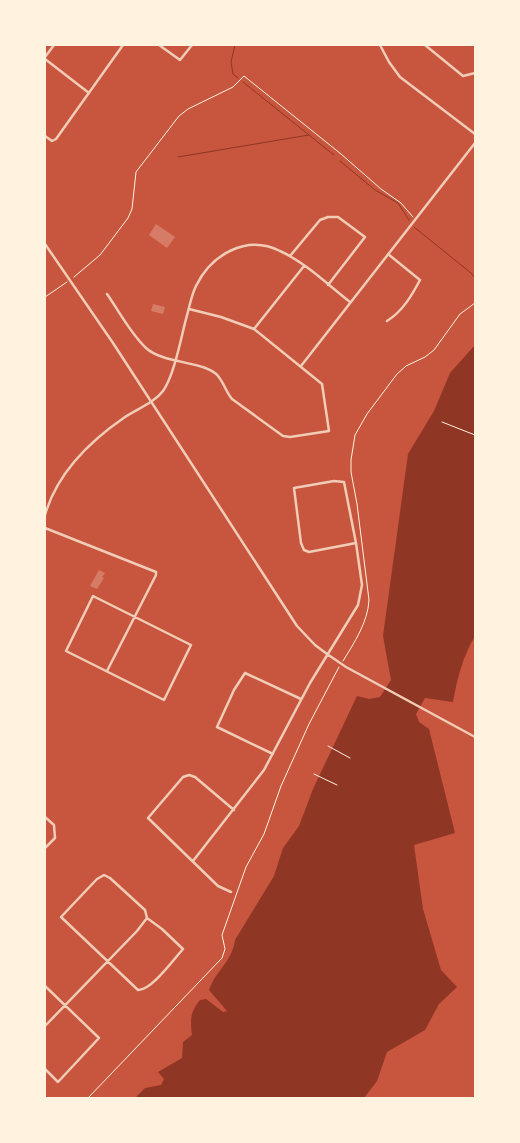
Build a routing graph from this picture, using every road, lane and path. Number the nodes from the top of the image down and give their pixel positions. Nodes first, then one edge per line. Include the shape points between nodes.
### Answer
1 (54, 45) edge
2 (124, 45) edge
3 (159, 45) edge
4 (192, 45) edge
5 (380, 45) edge
6 (425, 45) edge
7 (45, 58) edge
8 (475, 73) edge
9 (90, 93) junction
10 (475, 134) edge
11 (45, 136) edge
12 (475, 144) edge
13 (415, 220) junction
14 (45, 244) edge
15 (388, 254) junction
16 (290, 256) junction
17 (304, 266) junction
18 (74, 277) dead end
19 (67, 282) dead end
20 (328, 285) junction
21 (107, 294) dead end
22 (45, 297) edge
23 (350, 302) junction
24 (475, 303) edge
25 (189, 309) junction
26 (388, 320) dead end
27 (254, 330) junction
28 (174, 361) junction
29 (301, 366) junction
30 (151, 401) junction
31 (442, 422) dead end
32 (475, 435) edge
33 (45, 515) edge
34 (45, 528) edge
35 (356, 543) junction
36 (135, 616) junction
37 (327, 654) junction
38 (342, 664) junction
39 (107, 671) junction
40 (301, 699) junction
41 (475, 737) edge
42 (328, 746) dead end
43 (273, 754) junction
44 (350, 758) dead end
45 (314, 774) dead end
46 (337, 786) dead end
47 (234, 810) junction
48 (45, 817) edge
49 (45, 848) edge
50 (193, 862) junction
51 (231, 892) dead end
52 (147, 918) junction
53 (107, 961) junction
54 (45, 986) edge
55 (65, 1005) junction
56 (45, 1026) edge
57 (45, 1069) edge
58 (88, 1098) edge

1 - 7 street
2 - 9 street
3 - 4 street via 180,60
5 - 10 street via 400,77
6 - 8 street via 463,76
7 - 9 street
9 - 11 street via 56,139 52,141
12 - 13 street
13 - 15 street
13 - 18 path via 402,203 244,76 232,87 179,116 136,172 128,218 100,255
14 - 30 street
15 - 23 street
15 - 26 street via 420,280 409,299
16 - 17 street
16 - 20 street via 320,220 328,217 338,217 365,237
16 - 25 street via 266,246 232,249 207,268 195,288
17 - 20 street
17 - 27 street
19 - 22 path
20 - 23 street
21 - 28 street via 146,349
23 - 29 street
24 - 38 path via 460,314 434,350 397,374 355,435 351,472 370,600 368,612
25 - 27 street
25 - 28 street
27 - 29 street
28 - 29 street via 211,371 218,376 232,399 283,436 290,437 329,430 322,384
28 - 30 street via 162,392
30 - 33 street via 94,441 76,459 58,485
30 - 37 street via 297,626
31 - 32 path
34 - 36 street via 156,572
35 - 35 street via 344,482 294,488 304,550 310,552
35 - 37 street via 362,585 358,605
36 - 39 street
36 - 39 street via 93,596 66,651
36 - 39 street via 191,645 164,700
37 - 38 street
37 - 40 street
38 - 41 street
38 - 58 path via 309,724 280,786 264,834 246,867 222,935 225,949 222,958
40 - 43 street
40 - 43 street via 245,672 234,690 217,727
42 - 44 path
43 - 47 street
45 - 46 path
47 - 50 street
47 - 50 street via 189,775 183,777 148,818
48 - 49 street via 54,825 55,838
50 - 51 street via 218,886
52 - 53 street
52 - 53 street via 183,949 151,986 138,990
52 - 53 street via 144,910 104,875 61,917
53 - 55 street
54 - 55 street
55 - 56 street
55 - 57 street via 99,1038 58,1082

